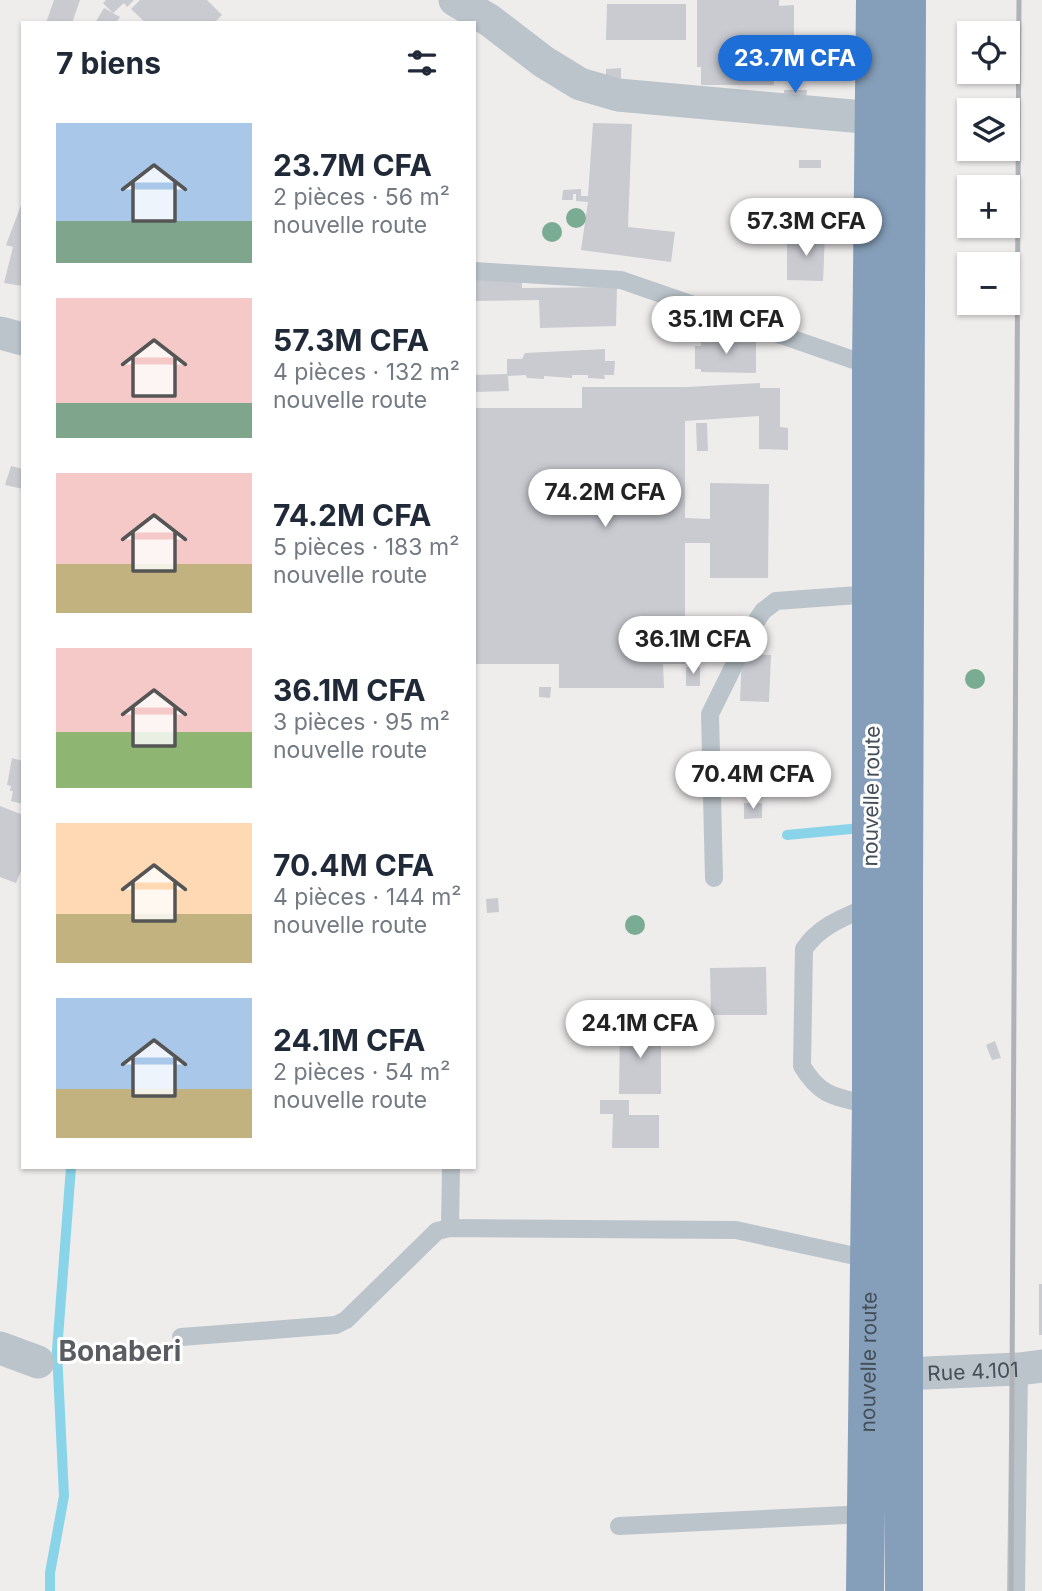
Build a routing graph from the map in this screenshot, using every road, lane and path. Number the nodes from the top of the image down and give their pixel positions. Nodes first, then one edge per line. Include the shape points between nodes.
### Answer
1 (455, 0) edge
2 (875, 0) edge
3 (907, 0) edge
4 (874, 118) junction
5 (476, 271) edge
6 (0, 333) edge
7 (21, 338) edge
8 (871, 366) junction
9 (872, 594) junction
10 (714, 878) dead end
11 (870, 906) junction
12 (871, 1105) junction
13 (451, 1169) edge
14 (450, 1228) junction
15 (869, 1259) junction
16 (181, 1338) dead end
17 (0, 1348) edge
18 (38, 1362) dead end
19 (1030, 1368) edge
20 (903, 1374) junction
21 (866, 1514) junction
22 (619, 1526) dead end
23 (864, 1591) edge
24 (904, 1591) edge
25 (1016, 1591) edge

1 - 4 street via 580,84 618,94
2 - 4 highway, nouvelle route
3 - 20 highway, nouvelle route
4 - 8 highway, nouvelle route
5 - 8 lane via 621,280
6 - 7 street
8 - 9 highway, nouvelle route
9 - 10 lane via 776,601 755,623 710,714
9 - 11 highway, nouvelle route
11 - 12 highway, nouvelle route
11 - 12 lane via 830,924 804,949 802,1066 828,1095
12 - 15 highway, nouvelle route
13 - 14 lane
14 - 15 lane via 736,1230
14 - 16 lane via 437,1231 336,1325
15 - 21 highway, nouvelle route
17 - 18 street
19 - 20 street, Rue 4.101
19 - 25 lane
20 - 24 highway, nouvelle route
21 - 22 lane
21 - 23 highway, nouvelle route

